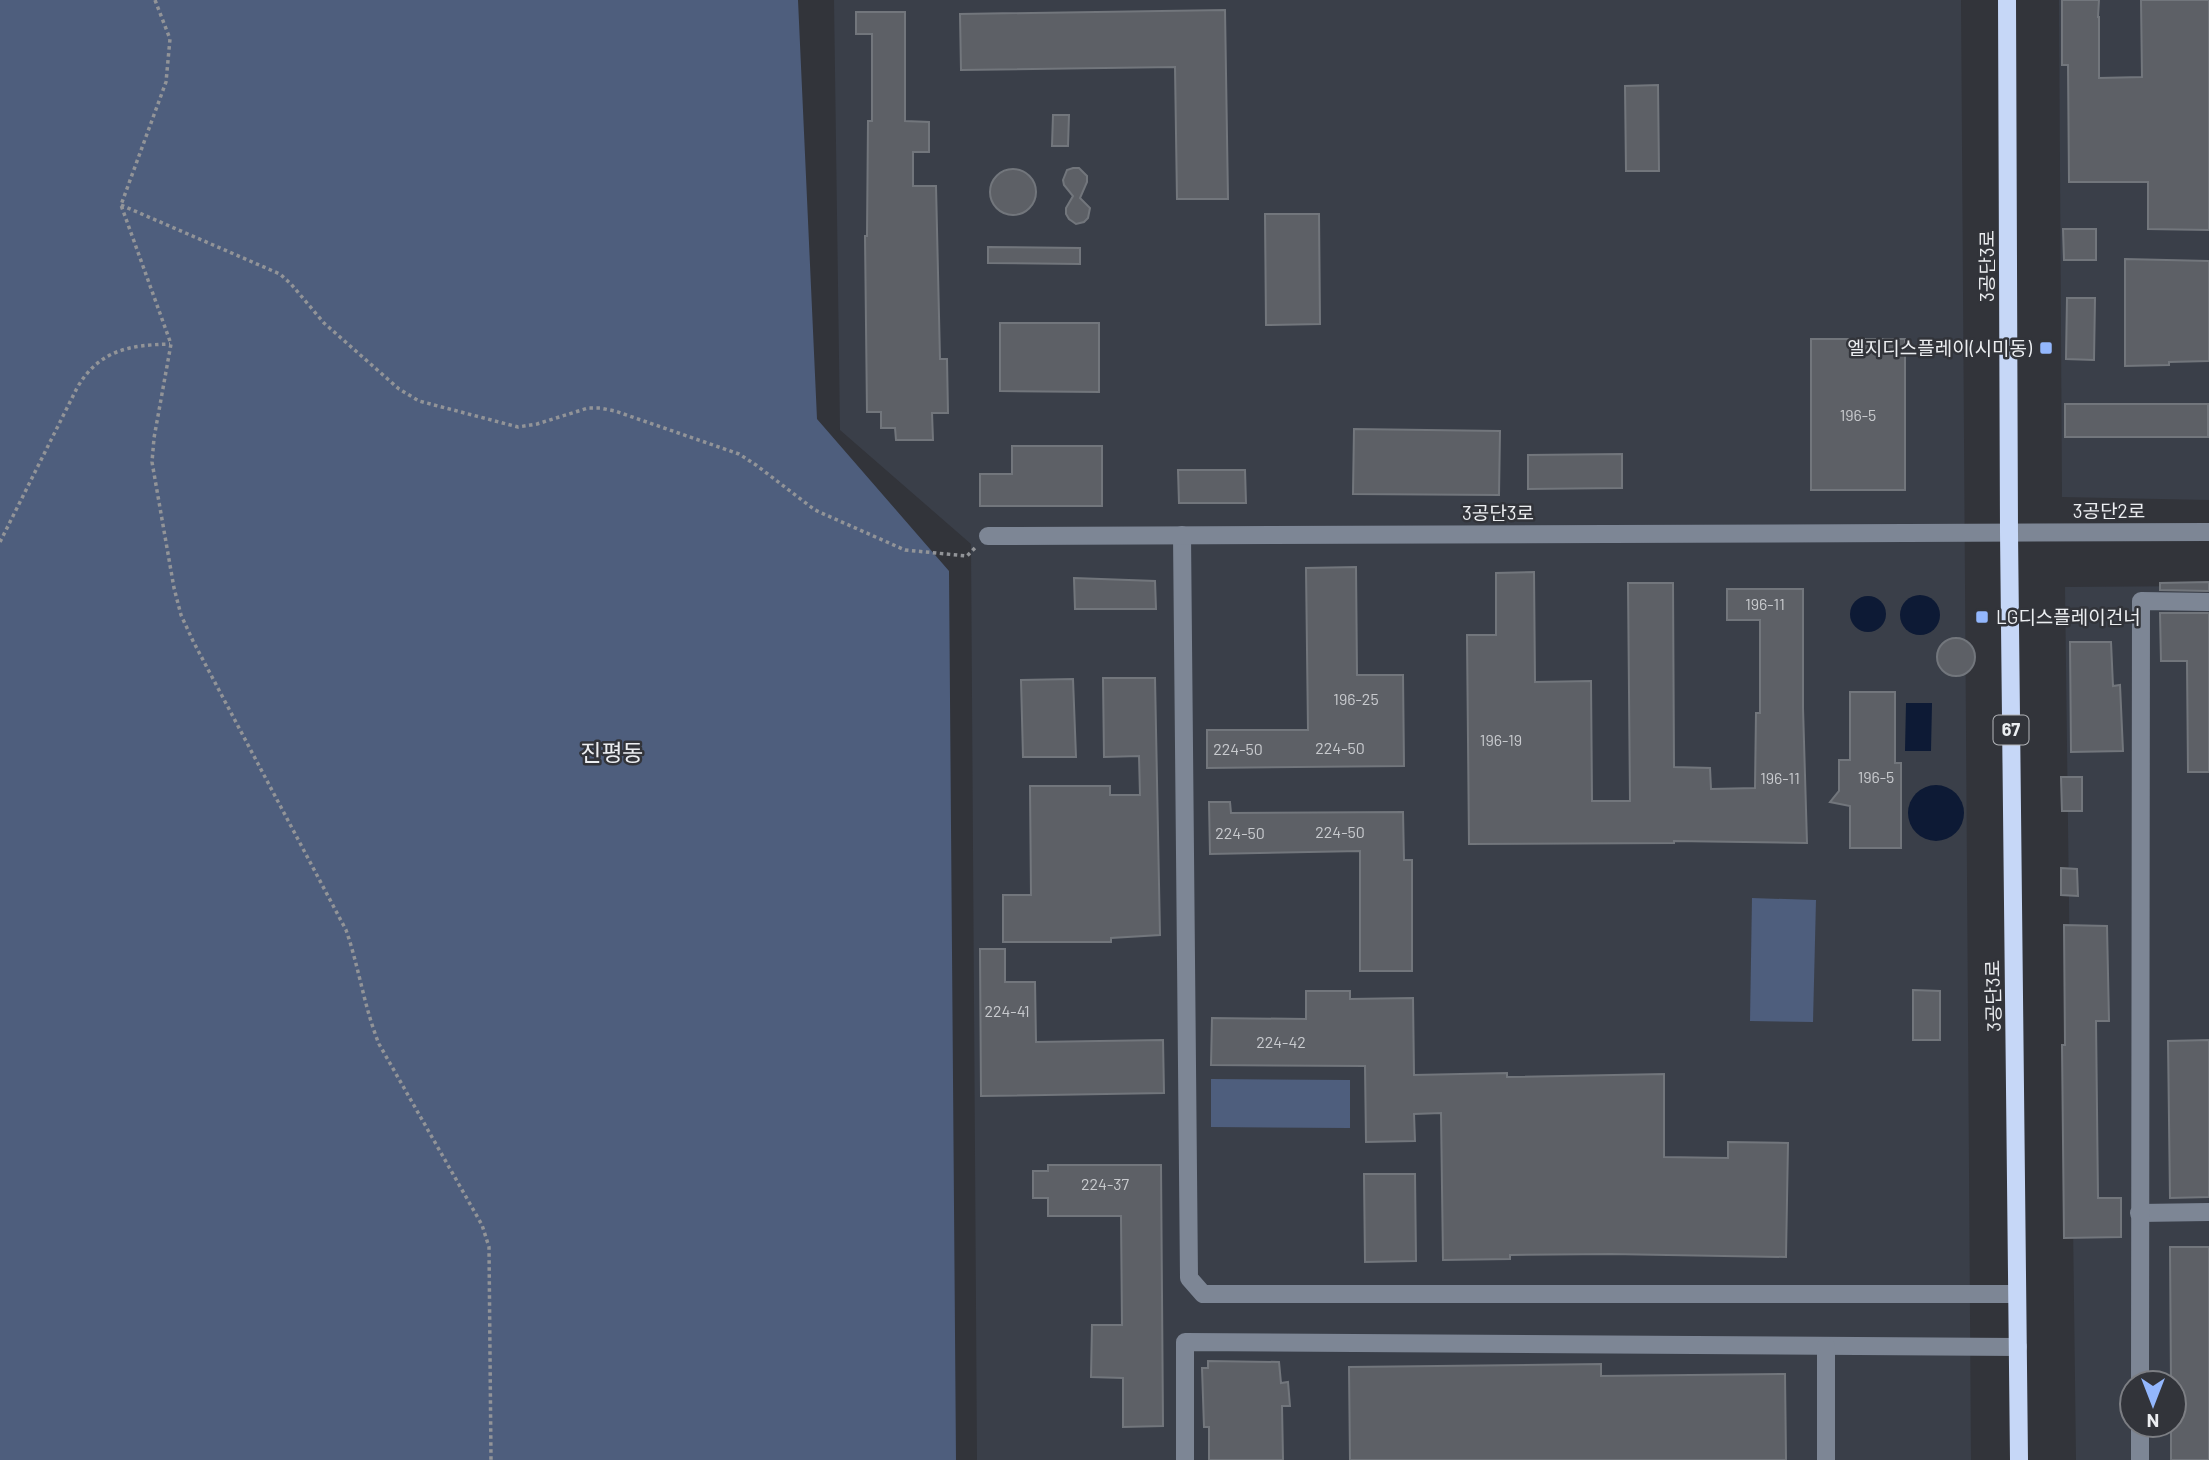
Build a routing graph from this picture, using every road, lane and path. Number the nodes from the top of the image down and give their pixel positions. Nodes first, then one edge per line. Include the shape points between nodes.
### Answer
1 (155, 0) edge
2 (2007, 0) edge
3 (121, 205) junction
4 (171, 344) junction
5 (2009, 532) junction
6 (2209, 532) edge
7 (1182, 535) junction
8 (988, 536) joint
9 (0, 542) edge
10 (2209, 602) edge
11 (2209, 1212) edge
12 (2139, 1213) junction
13 (2017, 1294) junction
14 (1826, 1346) junction
15 (2018, 1347) junction
16 (2140, 1369) edge
17 (2140, 1439) edge
18 (491, 1460) edge
19 (1185, 1460) edge
20 (1826, 1460) edge
21 (2019, 1460) edge
22 (2140, 1460) edge

1 - 3 path via 170,39 166,82
2 - 5 main road, 3공단3로 / 67
3 - 4 path
3 - 8 path via 280,274 324,323 398,389 418,401 518,427 588,408 615,411 739,454 815,510 905,550 967,556
4 - 9 path via 125,348 91,369 77,388
4 - 18 path via 152,461 181,615 346,930 379,1044 482,1225 489,1247
5 - 6 street, 3공단2로
5 - 7 street, 3공단3로
5 - 13 main road, 3공단3로 / 67
7 - 8 street, 3공단3로
7 - 13 street via 1189,1278 1203,1294
10 - 12 street via 2141,601
11 - 12 street
12 - 16 street
13 - 15 main road, 3공단3로 / 67
14 - 15 street
14 - 19 street via 1185,1342
14 - 20 street
15 - 21 main road, 3공단3로 / 67
17 - 22 street

